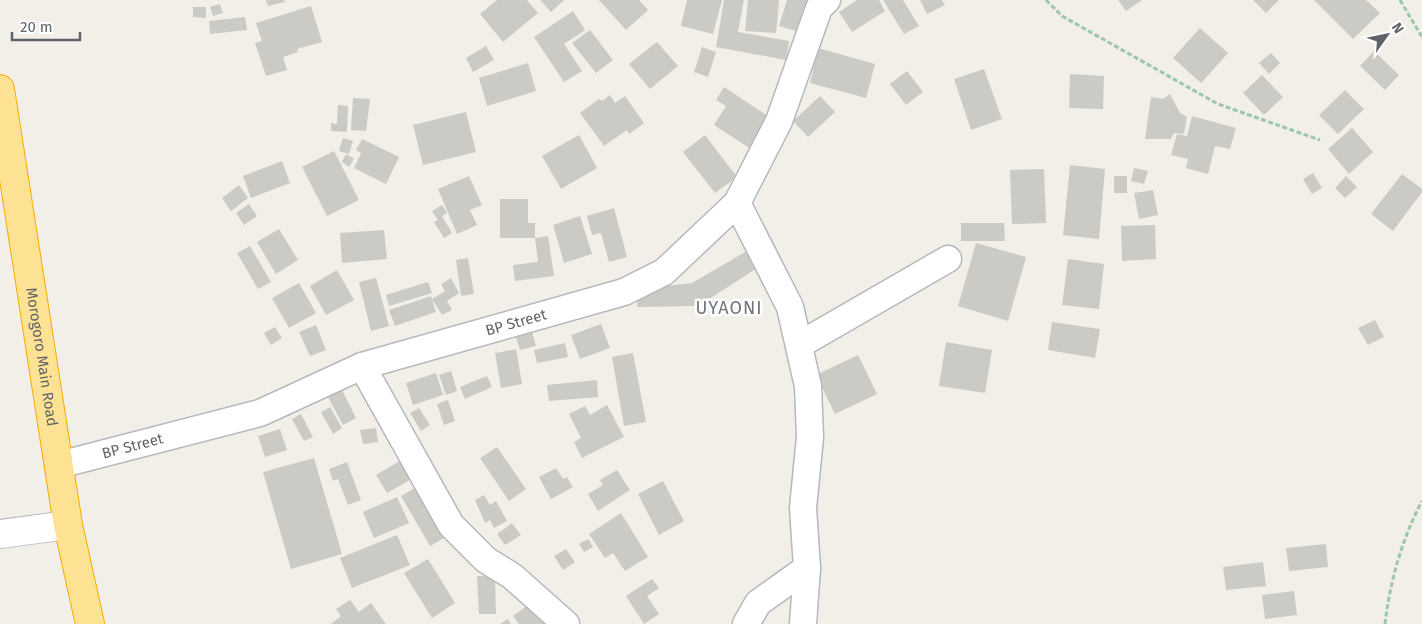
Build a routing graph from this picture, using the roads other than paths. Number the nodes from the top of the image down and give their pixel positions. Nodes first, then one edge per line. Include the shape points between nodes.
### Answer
1 (821, 3) edge
2 (0, 89) edge
3 (737, 203) junction
4 (948, 259) dead end
5 (799, 345) junction
6 (362, 366) junction
7 (59, 465) junction
8 (68, 525) junction
9 (0, 534) edge
10 (806, 568) junction
11 (90, 624) edge
12 (566, 624) edge
13 (746, 624) edge
14 (803, 624) edge

1 - 3 street, BP Street via 779,121
2 - 7 highway, Morogoro Main Road
3 - 5 street via 790,307
3 - 6 street, BP Street via 664,272 624,292
4 - 5 street
5 - 10 street via 808,386 810,437 803,508
6 - 7 street, BP Street via 260,413
6 - 12 street via 451,525 486,560 512,576
7 - 8 highway, Morogoro Main Road
8 - 9 street
8 - 11 highway, Morogoro Main Road
10 - 13 street via 758,603
10 - 14 street

